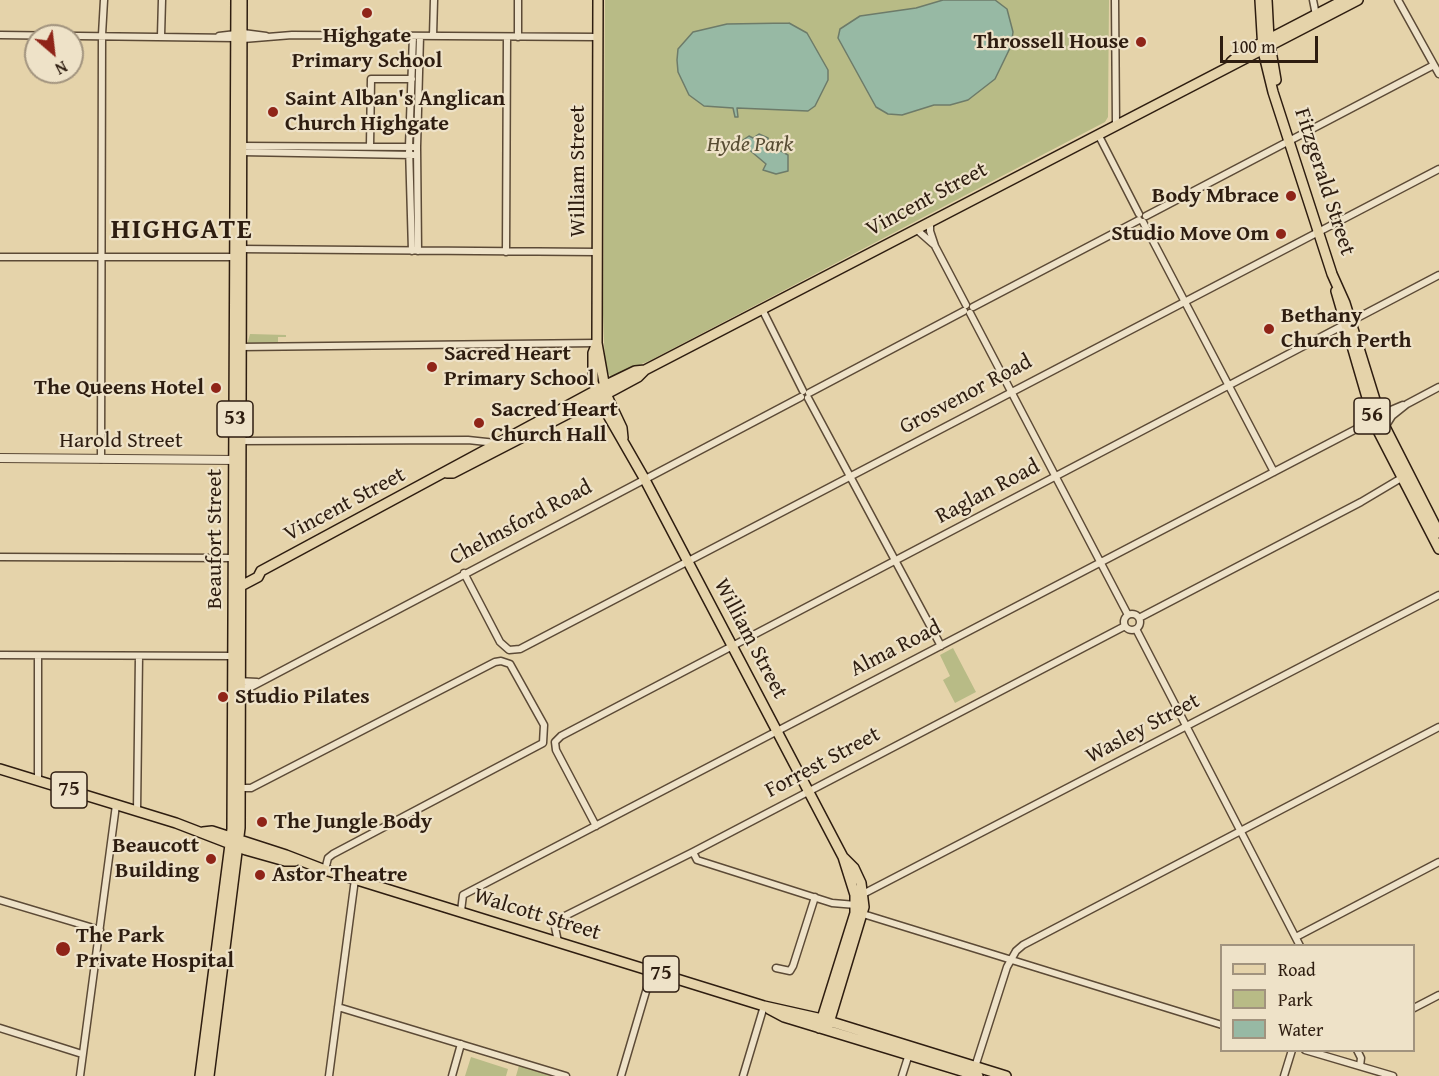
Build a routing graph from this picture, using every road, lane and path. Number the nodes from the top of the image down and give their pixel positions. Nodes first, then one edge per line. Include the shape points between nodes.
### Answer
1 (104, 0) edge
2 (162, 0) edge
3 (236, 0) edge
4 (242, 0) edge
5 (434, 0) edge
6 (518, 0) edge
7 (598, 0) edge
8 (1115, 0) edge
9 (1260, 0) edge
10 (1267, 0) edge
11 (1313, 0) edge
12 (1344, 0) edge
13 (1358, 0) edge
14 (1401, 2) edge
15 (1316, 15) junction
16 (0, 35) edge
17 (102, 35) junction
18 (161, 36) junction
19 (240, 36) junction
20 (416, 36) junction
21 (434, 36) junction
22 (507, 37) junction
23 (518, 37) junction
24 (598, 38) junction
25 (1266, 45) junction
26 (1434, 65) junction
27 (1439, 74) edge
28 (412, 79) junction
29 (1116, 124) junction
30 (1097, 133) junction
31 (1290, 141) junction
32 (369, 146) junction
33 (409, 147) junction
34 (417, 147) junction
35 (240, 149) junction
36 (409, 155) junction
37 (417, 155) junction
38 (1439, 169) edge
39 (1142, 218) junction
40 (930, 221) junction
41 (916, 229) junction
42 (1319, 231) junction
43 (935, 246) junction
44 (415, 251) junction
45 (506, 252) junction
46 (597, 252) junction
47 (239, 253) junction
48 (0, 257) edge
49 (101, 257) junction
50 (1439, 275) edge
51 (1184, 301) junction
52 (762, 309) junction
53 (968, 309) junction
54 (1348, 323) junction
55 (597, 343) junction
56 (239, 347) junction
57 (1228, 385) junction
58 (1439, 387) edge
59 (601, 392) junction
60 (1011, 392) junction
61 (805, 395) junction
62 (1407, 404) junction
63 (1376, 416) junction
64 (1360, 427) dead end
65 (1384, 428) junction
66 (474, 440) junction
67 (238, 441) junction
68 (496, 443) junction
69 (472, 456) junction
70 (0, 458) edge
71 (101, 459) junction
72 (238, 460) junction
73 (1274, 472) junction
74 (447, 473) junction
75 (851, 476) junction
76 (1056, 477) junction
77 (644, 478) junction
78 (1406, 478) junction
79 (1439, 533) edge
80 (1439, 549) edge
81 (0, 557) edge
82 (238, 558) junction
83 (896, 560) junction
84 (687, 561) junction
85 (1101, 563) junction
86 (238, 570) junction
87 (261, 571) junction
88 (464, 573) junction
89 (241, 586) junction
90 (1439, 594) edge
91 (1128, 615) junction
92 (1139, 618) junction
93 (1125, 626) junction
94 (1136, 629) junction
95 (731, 646) junction
96 (941, 646) junction
97 (0, 656) edge
98 (38, 656) junction
99 (139, 656) junction
100 (233, 656) junction
101 (237, 684) junction
102 (1187, 726) junction
103 (1439, 727) edge
104 (777, 732) junction
105 (0, 769) edge
106 (38, 781) junction
107 (240, 788) junction
108 (807, 791) junction
109 (116, 805) junction
110 (137, 811) junction
111 (596, 826) junction
112 (1240, 832) junction
113 (235, 842) junction
114 (693, 852) junction
115 (843, 857) junction
116 (1439, 862) edge
117 (325, 870) junction
118 (355, 879) junction
119 (863, 894) junction
120 (815, 897) junction
121 (0, 900) edge
122 (856, 905) junction
123 (461, 911) junction
124 (863, 914) junction
125 (100, 930) junction
126 (1296, 937) junction
127 (558, 942) junction
128 (1300, 944) edge
129 (1011, 960) junction
130 (776, 968) dead end
131 (652, 971) junction
132 (1439, 995) edge
133 (764, 1006) junction
134 (338, 1007) junction
135 (1415, 1007) edge
136 (824, 1025) junction
137 (1220, 1025) edge
138 (0, 1028) edge
139 (461, 1044) junction
140 (910, 1051) junction
141 (1291, 1052) edge
142 (1312, 1052) edge
143 (1335, 1052) edge
144 (1358, 1052) edge
145 (82, 1054) junction
146 (1333, 1058) junction
147 (1360, 1066) junction
148 (977, 1072) edge
149 (80, 1076) edge
150 (201, 1076) edge
151 (208, 1076) edge
152 (329, 1076) edge
153 (452, 1076) edge
154 (566, 1076) edge
155 (621, 1076) edge
156 (743, 1076) edge
157 (902, 1076) edge
158 (1006, 1076) edge
159 (1284, 1076) edge
160 (1393, 1076) edge

1 - 17 street
2 - 18 street
3 - 19 main road, Beaufort Street / 53
4 - 19 main road, Beaufort Street / 53
5 - 21 street
6 - 23 street
7 - 24 main road, William Street
8 - 29 street
9 - 25 main road, Fitzgerald Street / 56
10 - 25 main road, Fitzgerald Street / 56
11 - 15 street
12 - 15 main road, Vincent Street
13 - 25 main road, Vincent Street
14 - 26 street
15 - 25 main road, Vincent Street
16 - 17 street
17 - 18 street
17 - 49 street
18 - 19 street
19 - 20 street
19 - 35 main road, Beaufort Street / 53
20 - 21 street
20 - 28 street
20 - 34 street
21 - 22 street
22 - 23 street
22 - 45 street
23 - 24 street
24 - 46 main road, William Street
25 - 29 main road, Vincent Street via 1240,54 1227,66
25 - 31 main road, Fitzgerald Street / 56
26 - 27 street
26 - 31 street, Chelmsford Road
28 - 32 street via 371,79
28 - 33 street
29 - 30 main road, Vincent Street
30 - 39 street
30 - 40 main road, Vincent Street
31 - 39 street, Chelmsford Road
31 - 42 main road, Fitzgerald Street / 56
32 - 33 street
32 - 35 street
33 - 34 street
33 - 36 street
34 - 37 street
35 - 36 street
35 - 47 main road, Beaufort Street / 53
36 - 37 street
36 - 44 street
37 - 44 street
38 - 42 street, Grosvenor Road
39 - 51 street
39 - 53 street, Chelmsford Road
40 - 41 main road, Vincent Street
40 - 43 street
41 - 43 street
41 - 52 main road, Vincent Street
42 - 51 street, Grosvenor Road
42 - 54 main road, Fitzgerald Street / 56
43 - 53 street
44 - 45 street
44 - 47 street
45 - 46 street
46 - 55 main road, William Street
47 - 49 street
47 - 56 main road, Beaufort Street / 53
48 - 49 street
49 - 71 street
50 - 54 street, Raglan Road
51 - 57 street
51 - 60 street, Grosvenor Road
52 - 59 main road, Vincent Street via 645,369 638,377
52 - 61 street
53 - 60 street
53 - 61 street, Chelmsford Road
54 - 57 street, Raglan Road
54 - 63 main road, Fitzgerald Street / 56
55 - 56 street
55 - 59 main road, William Street via 593,353
56 - 67 main road, Beaufort Street / 53
57 - 73 street
57 - 76 street, Raglan Road
58 - 62 street
59 - 68 main road, Vincent Street
59 - 74 main road, Vincent Street
59 - 77 main road, William Street
60 - 75 street, Grosvenor Road
60 - 76 street
61 - 75 street
61 - 77 street, Chelmsford Road
62 - 63 street
62 - 65 street
63 - 65 main road, Fitzgerald Street / 56
63 - 78 main road, Fitzgerald Street / 56
64 - 73 street, Alma Road
65 - 78 main road, Fitzgerald Street / 56
66 - 67 street
66 - 68 street
66 - 69 street
67 - 72 main road, Beaufort Street / 53
68 - 69 main road, Vincent Street
69 - 74 main road, Vincent Street
70 - 71 street, Harold Street
71 - 72 street, Harold Street
72 - 82 main road, Beaufort Street / 53
73 - 85 street, Alma Road
74 - 87 main road, Vincent Street
75 - 83 street
75 - 84 street, Grosvenor Road
76 - 83 street, Raglan Road
76 - 85 street
77 - 84 main road, William Street
77 - 88 street, Chelmsford Road
78 - 79 main road, Fitzgerald Street / 56
78 - 80 main road, Fitzgerald Street / 56
78 - 92 street
81 - 82 street
82 - 86 main road, Beaufort Street / 53
83 - 95 street, Raglan Road
83 - 96 street
84 - 88 street, Grosvenor Road via 520,649 509,650 500,642
84 - 95 main road, William Street
85 - 91 street
85 - 96 street, Alma Road
86 - 87 main road
86 - 89 main road, Beaufort Street / 53
86 - 100 main road, Beaufort Street / 53
87 - 89 main road, Vincent Street
88 - 101 street, Chelmsford Road via 257,682
89 - 101 main road, Beaufort Street / 53
90 - 102 street, Wasley Street
91 - 92 street
91 - 93 street
92 - 94 street
93 - 94 street
93 - 108 street, Forrest Street
94 - 102 street
95 - 104 main road, William Street
95 - 111 street, Raglan Road via 555,742
96 - 104 street, Alma Road
97 - 98 street
98 - 99 street
98 - 106 street
99 - 100 street
99 - 110 street
100 - 101 main road, Beaufort Street / 53
101 - 107 main road, Beaufort Street / 53
101 - 113 main road, Beaufort Street / 53
102 - 112 street
102 - 119 street, Wasley Street
103 - 112 street
104 - 108 main road, William Street
104 - 111 street, Alma Road
105 - 106 main road, Walcott Street / 75
106 - 109 main road, Walcott Street / 75
107 - 113 main road, Beaufort Street / 53
107 - 117 street via 251,788 495,662 507,662 513,667 544,725 545,738 537,747 333,854
108 - 114 street, Forrest Street
108 - 115 main road, William Street
109 - 110 main road, Walcott Street / 75
109 - 125 street
110 - 113 main road, Walcott Street / 75 via 203,832 212,831
111 - 123 street, Alma Road via 463,895
112 - 126 street
112 - 129 street via 1032,940 1016,951
113 - 117 main road, Walcott Street / 75 via 285,861
113 - 150 main road, Beaufort Street / 53
113 - 151 main road, Beaufort Street / 53
114 - 120 street via 698,860
114 - 127 street, Forrest Street via 557,920
115 - 119 main road, William Street via 854,868
115 - 122 main road, William Street
116 - 126 street
117 - 118 main road, Walcott Street / 75
118 - 123 main road, Walcott Street / 75
118 - 134 street
119 - 124 main road, William Street
120 - 122 street
120 - 130 street via 793,966 790,971
121 - 125 street
122 - 136 main road, William Street
123 - 127 main road, Walcott Street / 75
124 - 129 street
124 - 136 main road, William Street
125 - 145 street
126 - 128 street
127 - 131 main road, Walcott Street / 75
129 - 137 street
129 - 148 street
131 - 133 main road, Walcott Street / 75
131 - 155 street
132 - 135 street
133 - 136 main road, Walcott Street / 75 via 784,1017
133 - 156 street
134 - 139 street
134 - 152 street
136 - 140 main road, Walcott Street / 75
138 - 145 street
139 - 153 street
139 - 154 street
140 - 148 main road, Walcott Street / 75
140 - 157 street
141 - 159 street
142 - 146 street
143 - 146 street
144 - 147 street
145 - 149 street
146 - 147 street
147 - 160 street
148 - 158 main road, Walcott Street / 75

